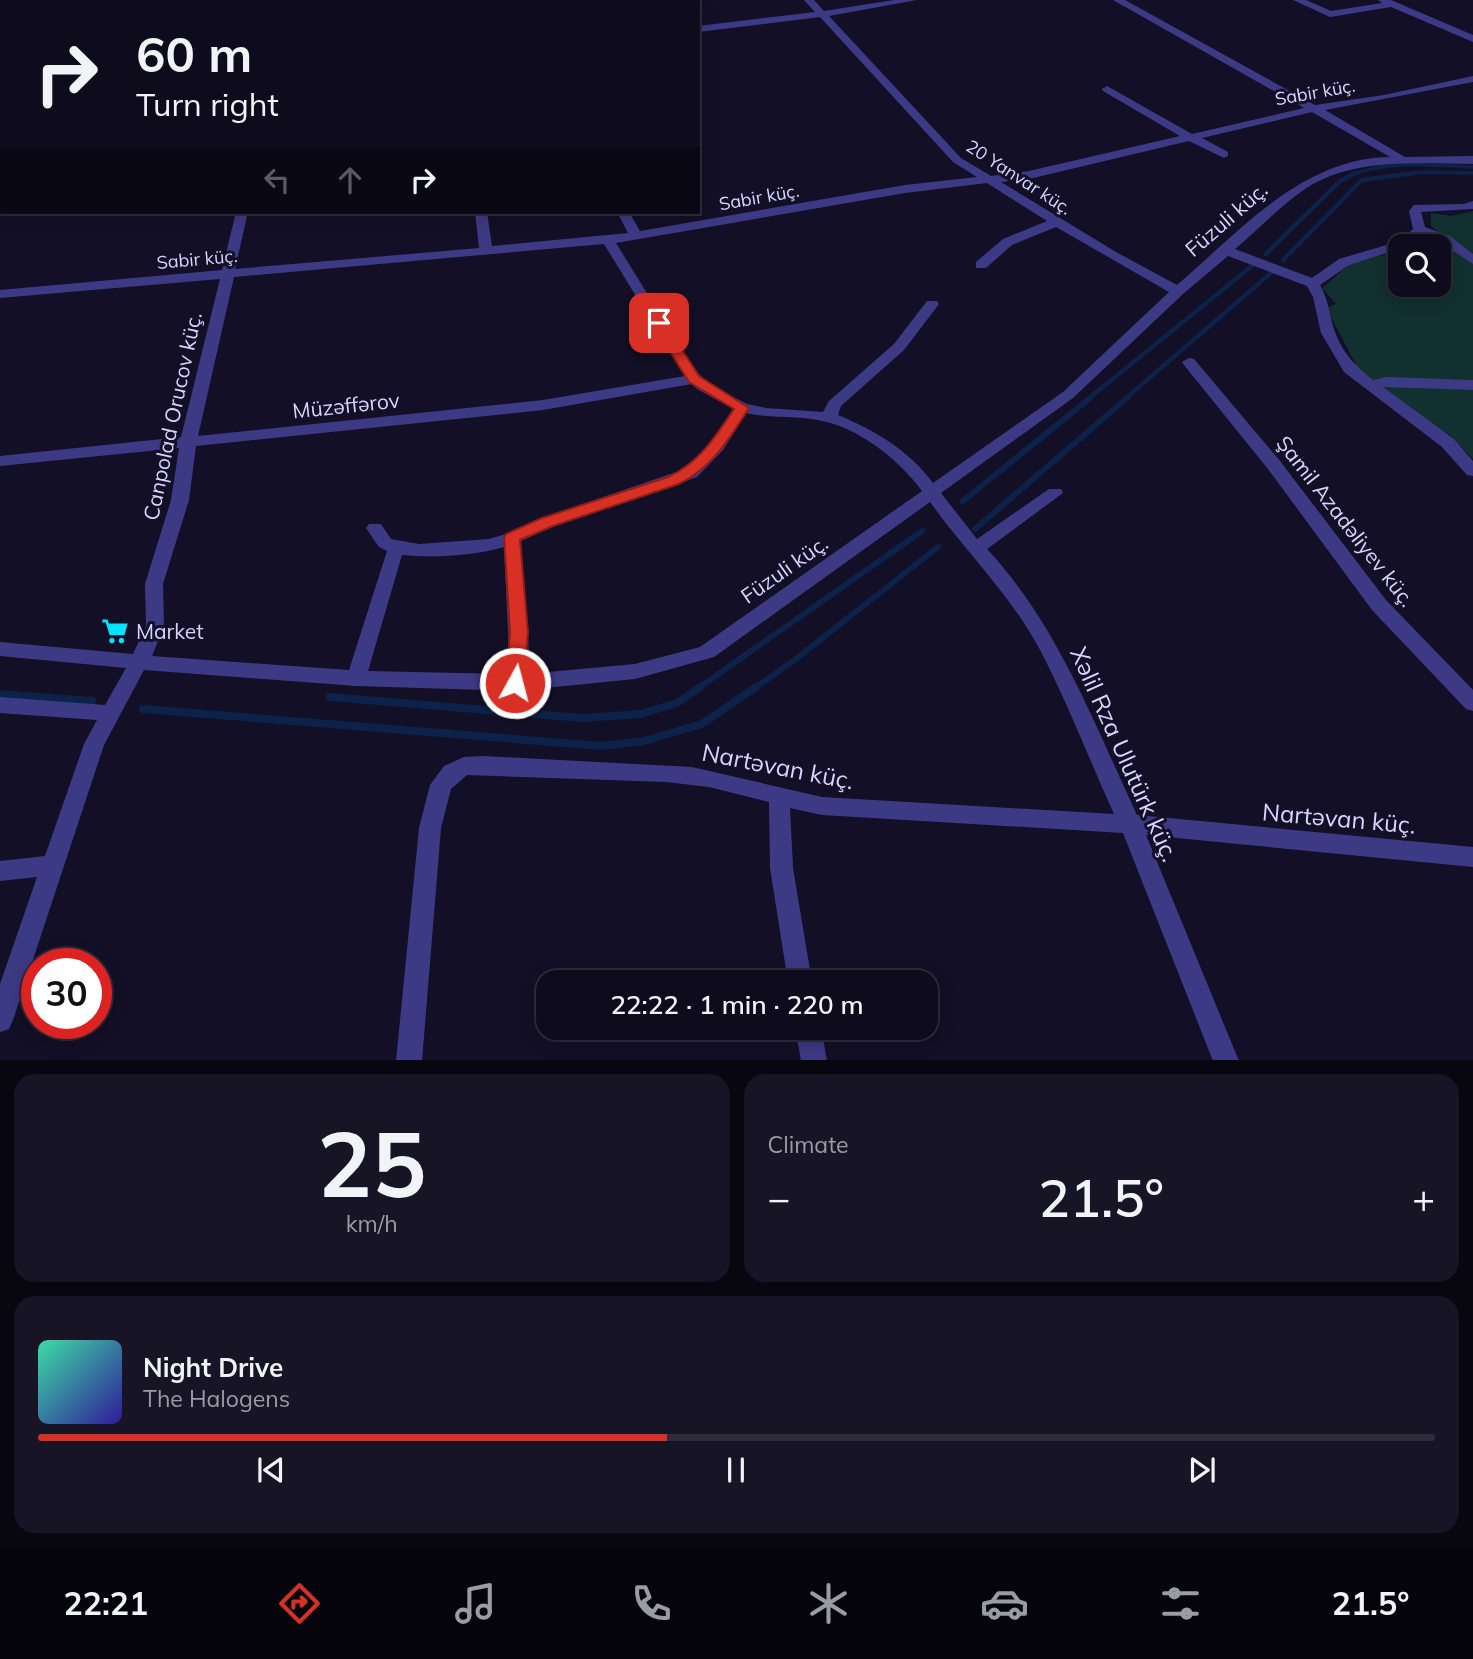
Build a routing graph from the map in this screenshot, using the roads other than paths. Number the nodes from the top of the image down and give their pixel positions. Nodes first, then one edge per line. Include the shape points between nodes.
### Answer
1 (809, 0) edge
2 (912, 0) edge
3 (1118, 0) edge
4 (1298, 0) edge
5 (1387, 2) edge
6 (823, 14) junction
7 (700, 29) edge
8 (1473, 39) edge
9 (1473, 79) edge
10 (1107, 89) dead end
11 (1313, 109) junction
12 (1187, 136) junction
13 (1224, 154) dead end
14 (1400, 159) junction
15 (1473, 160) edge
16 (986, 180) junction
17 (1473, 205) edge
18 (241, 214) edge
19 (481, 214) edge
20 (624, 214) edge
21 (1057, 222) junction
22 (1419, 229) junction
23 (636, 235) junction
24 (608, 240) junction
25 (1225, 250) junction
26 (486, 252) junction
27 (1473, 260) edge
28 (981, 265) dead end
29 (226, 275) junction
30 (1312, 283) junction
31 (1178, 291) junction
32 (0, 294) edge
33 (932, 304) dead end
34 (1189, 362) dead end
35 (694, 379) junction
36 (1367, 385) junction
37 (1473, 385) edge
38 (742, 408) junction
39 (829, 417) junction
40 (188, 443) junction
41 (0, 461) edge
42 (1473, 471) edge
43 (1055, 493) dead end
44 (931, 494) junction
45 (375, 528) dead end
46 (512, 538) junction
47 (397, 548) junction
48 (976, 548) junction
49 (0, 649) edge
50 (141, 662) junction
51 (356, 678) junction
52 (515, 683) junction
53 (1473, 703) edge
54 (0, 705) edge
55 (109, 713) junction
56 (780, 798) junction
57 (1130, 824) junction
58 (1473, 858) edge
59 (51, 865) junction
60 (0, 871) edge
61 (798, 970) edge
62 (0, 1020) edge
63 (810, 1040) edge
64 (409, 1060) edge
65 (814, 1060) edge
66 (1226, 1060) edge

1 - 6 street, 20 Yanvar küç.
2 - 6 street
3 - 11 street
4 - 5 street via 1334,15
5 - 8 street
6 - 7 street
6 - 16 street, 20 Yanvar küç. via 957,160
9 - 11 street, Sabir küç.
10 - 12 street
11 - 12 street, Sabir küç.
11 - 14 street
12 - 13 street
12 - 16 street, Sabir küç. via 1029,175
14 - 15 street, Füzuli küç.
14 - 25 street, Füzuli küç. via 1349,166 1309,182
16 - 21 street, 20 Yanvar küç.
16 - 23 street, Sabir küç. via 905,189
17 - 22 street via 1418,208
18 - 29 street, Canpolad Orucov küç.
19 - 26 street
20 - 23 street
21 - 28 street via 1001,244
21 - 31 street, 20 Yanvar küç.
22 - 27 street via 1445,239
22 - 30 street via 1413,239 1354,257
23 - 24 street, Sabir küç.
24 - 26 street, Sabir küç.
24 - 35 street
25 - 30 street
25 - 31 street, Füzuli küç.
26 - 29 street, Sabir küç.
29 - 32 street, Sabir küç.
29 - 40 street, Canpolad Orucov küç.
30 - 36 street via 1338,352
31 - 44 street, Füzuli küç. via 1068,395
33 - 39 street via 899,347 834,404
34 - 53 street, Şamil Azadəliyev küç. via 1275,465 1379,605
35 - 38 street
35 - 40 street, Müzəffərov via 543,405
36 - 37 street
36 - 42 street via 1447,443
38 - 39 street, Xəlil Rza Ulutürk küç.
38 - 46 street via 717,446 691,473
39 - 44 street, Xəlil Rza Ulutürk küç. via 860,430 903,459
40 - 41 street, Müzəffərov
40 - 50 street, Canpolad Orucov küç. via 180,500 154,584 155,626
43 - 48 street
44 - 48 street, Xəlil Rza Ulutürk küç.
44 - 52 street, Füzuli küç. via 707,652 641,672
45 - 47 street via 384,543
46 - 47 street via 478,545
46 - 52 street via 519,632
47 - 51 street
48 - 57 street, Xəlil Rza Ulutürk küç. via 1037,626
49 - 50 street, Füzuli küç.
50 - 51 street, Füzuli küç.
50 - 55 street, Canpolad Orucov küç.
51 - 52 street, Füzuli küç.
54 - 55 street
55 - 59 street, Canpolad Orucov küç. via 84,768
56 - 57 street, Nartəvan küç. via 822,806
56 - 61 street via 777,836
56 - 64 street, Nartəvan küç. via 743,785 691,776 483,765 452,772 441,785 430,828
57 - 58 street, Nartəvan küç.
57 - 66 street, Xəlil Rza Ulutürk küç.
59 - 60 street
59 - 62 street, Canpolad Orucov küç.
63 - 65 street

